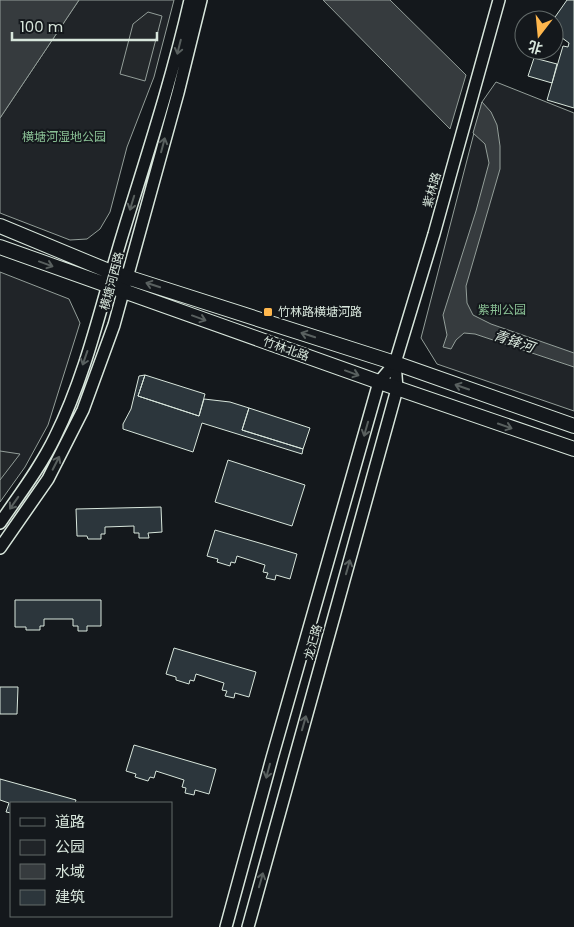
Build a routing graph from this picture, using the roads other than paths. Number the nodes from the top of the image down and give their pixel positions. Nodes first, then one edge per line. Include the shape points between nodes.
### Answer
1 (190, 0) edge
2 (201, 0) edge
3 (499, 0) edge
4 (0, 226) edge
5 (0, 247) edge
6 (111, 272) junction
7 (128, 277) junction
8 (107, 286) junction
9 (124, 292) junction
10 (395, 363) junction
11 (379, 382) junction
12 (397, 389) junction
13 (574, 426) edge
14 (574, 449) edge
15 (0, 523) edge
16 (0, 548) edge
17 (226, 927) edge
18 (248, 927) edge

1 -> 6 street, 横塘河西路 via 171,80
7 -> 2 street, 横塘河西路
3 - 10 street, 紫林路
4 - 6 main road, 竹林北路
5 -> 8 main road, 竹林北路
6 - 7 main road, 竹林北路
6 - 8 street, 横塘河西路
7 - 9 street, 横塘河西路
10 -> 7 main road, 竹林北路
8 - 9 main road, 竹林北路
8 -> 15 street, 横塘河西路 via 98,321 56,436 41,464
9 -> 11 main road, 竹林北路
16 -> 9 street, 横塘河西路 via 48,479 83,410
10 - 11 street, 紫林路
10 - 12 street, 龙汇路
13 -> 10 main road, 竹林北路
11 - 12 main road, 竹林北路
11 -> 17 street, 龙汇路
12 -> 14 main road, 竹林北路
18 -> 12 street, 龙汇路

